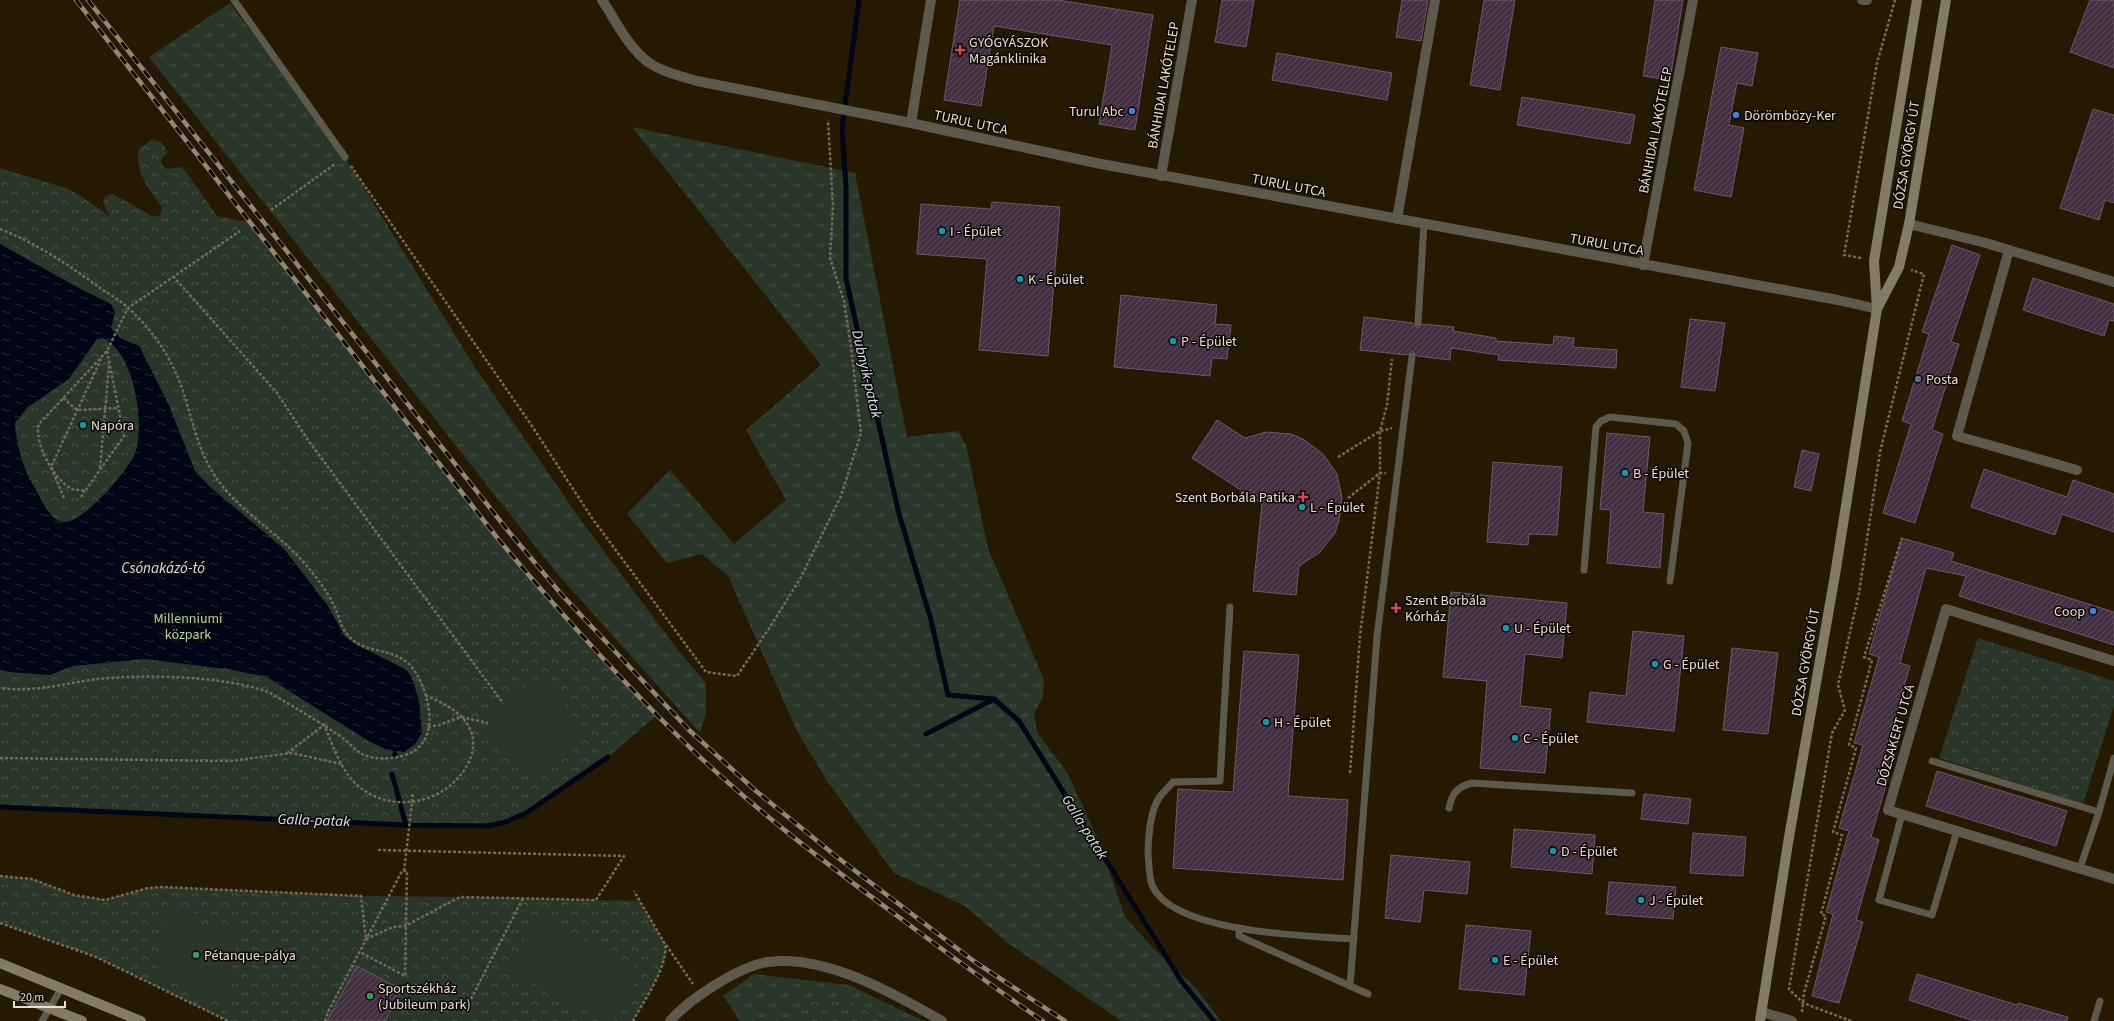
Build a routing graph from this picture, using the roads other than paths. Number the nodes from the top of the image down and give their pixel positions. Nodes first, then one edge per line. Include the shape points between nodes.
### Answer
1 (234, 0) edge
2 (602, 0) edge
3 (931, 0) edge
4 (1192, 0) edge
5 (1435, 0) edge
6 (1693, 0) edge
7 (1862, 0) edge
8 (1867, 0) edge
9 (1917, 0) edge
10 (1946, 0) edge
11 (911, 123) junction
12 (345, 157) road end
13 (1161, 176) junction
14 (1397, 220) junction
15 (1424, 224) junction
16 (1909, 224) junction
17 (2009, 250) junction
18 (1643, 265) junction
19 (2114, 282) edge
20 (1877, 309) junction
21 (1418, 323) dead end
22 (1412, 356) dead end
23 (2077, 470) dead end
24 (1584, 570) dead end
25 (1670, 581) dead end
26 (1230, 607) dead end
27 (2114, 662) edge
28 (2114, 758) edge
29 (1932, 761) dead end
30 (1632, 793) dead end
31 (1449, 808) dead end
32 (2099, 812) junction
33 (1902, 814) junction
34 (1957, 831) junction
35 (2080, 868) junction
36 (2114, 879) edge
37 (1239, 928) junction
38 (1354, 939) junction
39 (0, 963) edge
40 (1350, 986) junction
41 (62, 987) junction
42 (0, 989) edge
43 (1368, 994) dead end
44 (2100, 1001) dead end
45 (50, 1007) junction
46 (1761, 1017) edge
47 (42, 1021) edge
48 (82, 1021) edge
49 (141, 1021) edge
50 (670, 1021) edge
51 (942, 1021) edge
52 (1792, 1021) edge
53 (2094, 1021) edge

1 - 12 lane
2 - 11 street, TURUL UTCA via 632,46 648,62 670,73 697,81
3 - 11 street
4 - 13 street, BÁNHIDAI LAKÓTELEP
5 - 14 street
6 - 18 street, BÁNHIDAI LAKÓTELEP
7 - 8 street
9 - 20 street, DÓZSA GYÖRGY ÚT via 1874,261
10 - 16 street, DÓZSA GYÖRGY ÚT
11 - 13 street, TURUL UTCA
13 - 14 street, TURUL UTCA
14 - 15 street, TURUL UTCA
15 - 18 street, TURUL UTCA
15 - 21 lane
16 - 17 street
16 - 20 street, DÓZSA GYÖRGY ÚT via 1899,267
17 - 19 street
17 - 23 street via 1957,436
18 - 20 street, TURUL UTCA
20 - 46 street, DÓZSA GYÖRGY ÚT
22 - 38 lane via 1377,637
24 - 25 lane via 1596,427 1610,417 1676,424 1684,431 1688,444
26 - 37 lane via 1220,781 1173,782 1158,799 1148,840 1152,885 1167,904 1213,924
27 - 33 street, DÓZSAKERT UTCA via 1946,609 1888,810
28 - 32 lane
29 - 32 lane
30 - 31 lane via 1472,783 1461,786 1451,796
32 - 35 lane
33 - 34 street, DÓZSAKERT UTCA
33 - 34 lane via 1879,900 1932,915
34 - 35 street, DÓZSAKERT UTCA
35 - 36 street, DÓZSAKERT UTCA
37 - 38 lane
37 - 40 lane via 1239,936
38 - 40 lane
39 - 41 street
40 - 43 lane
41 - 45 lane
41 - 49 street
42 - 45 street
44 - 53 lane
45 - 47 lane
45 - 48 street
46 - 52 street
50 - 51 street via 700,994 734,973 768,962 792,962 829,969 870,982

